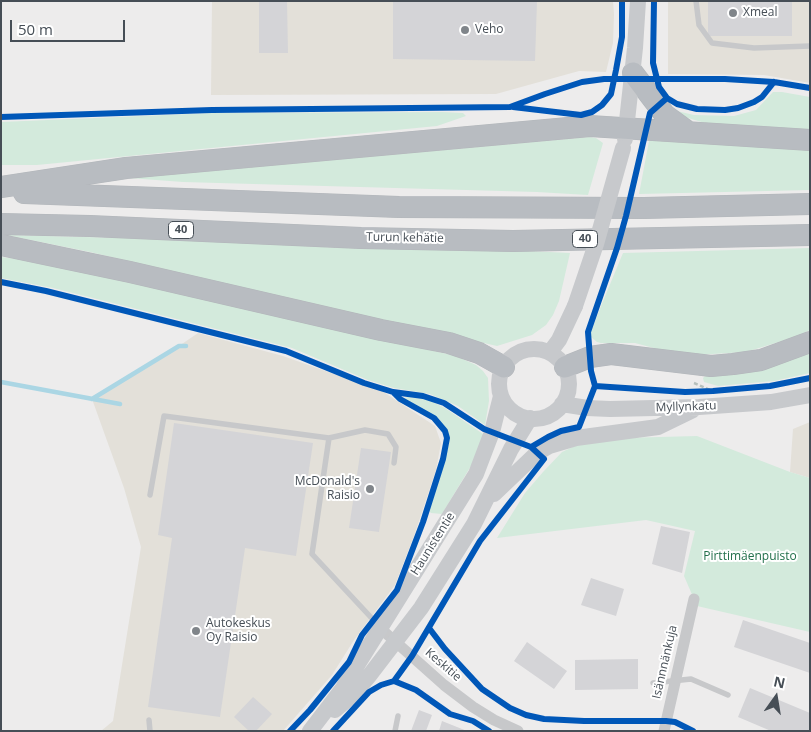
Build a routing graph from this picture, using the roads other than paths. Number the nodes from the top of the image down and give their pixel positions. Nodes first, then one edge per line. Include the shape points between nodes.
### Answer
1 (638, 1) edge
2 (696, 1) edge
3 (810, 46) edge
4 (633, 72) junction
5 (687, 131) junction
6 (625, 138) junction
7 (810, 140) edge
8 (1, 187) edge
9 (1, 192) edge
10 (810, 204) edge
11 (1, 224) edge
12 (810, 235) edge
13 (1, 245) edge
14 (810, 342) edge
15 (550, 352) junction
16 (504, 367) junction
17 (565, 367) junction
18 (810, 395) edge
19 (501, 396) junction
20 (562, 404) junction
21 (699, 408) junction
22 (530, 418) junction
23 (329, 438) junction
24 (394, 463) dead end
25 (150, 495) dead end
26 (485, 502) junction
27 (694, 599) dead end
28 (380, 628) junction
29 (396, 642) junction
30 (675, 680) junction
31 (653, 682) dead end
32 (728, 695) dead end
33 (398, 716) dead end
34 (149, 720) dead end
35 (150, 731) edge
36 (310, 731) edge
37 (395, 731) edge
38 (518, 731) edge
39 (664, 731) edge

1 - 4 street
2 - 3 lane via 699,25 712,43 754,48
4 - 5 highway via 665,115
4 - 6 street
5 - 6 highway
5 - 7 highway
6 - 8 highway via 590,126 547,128 126,168
6 - 15 street, bridge via 575,306
9 - 10 highway via 399,207 644,208
11 - 12 highway, Turun kehätie / 40 via 361,238 503,240
13 - 16 highway via 449,343 479,353
14 - 17 highway via 761,360 733,364 711,366 611,354 590,357
15 - 16 street via 526,349 515,354
15 - 17 street
16 - 19 street via 499,382
17 - 20 street via 568,389
18 - 21 street, Myllynkatu
19 - 22 street via 512,410
19 - 28 street, Haunistentie via 476,474
20 - 21 street, Myllynkatu via 610,409
20 - 22 street via 552,414
21 - 26 street via 658,427 576,438 549,446 537,453
22 - 26 street, Haunistentie
23 - 24 lane via 365,430 388,434 396,447
23 - 25 lane via 164,416
23 - 28 lane via 312,554
26 - 29 street, Haunistentie via 421,608
27 - 30 street, Isännnänkuja
28 - 29 street, Keskitie
28 - 36 street, Haunistentie via 343,688
29 - 36 street, Haunistentie via 354,694
29 - 38 street, Keskitie via 473,707
30 - 31 lane
30 - 32 lane via 691,679
30 - 39 street, Isännnänkuja
33 - 37 lane
34 - 35 lane

